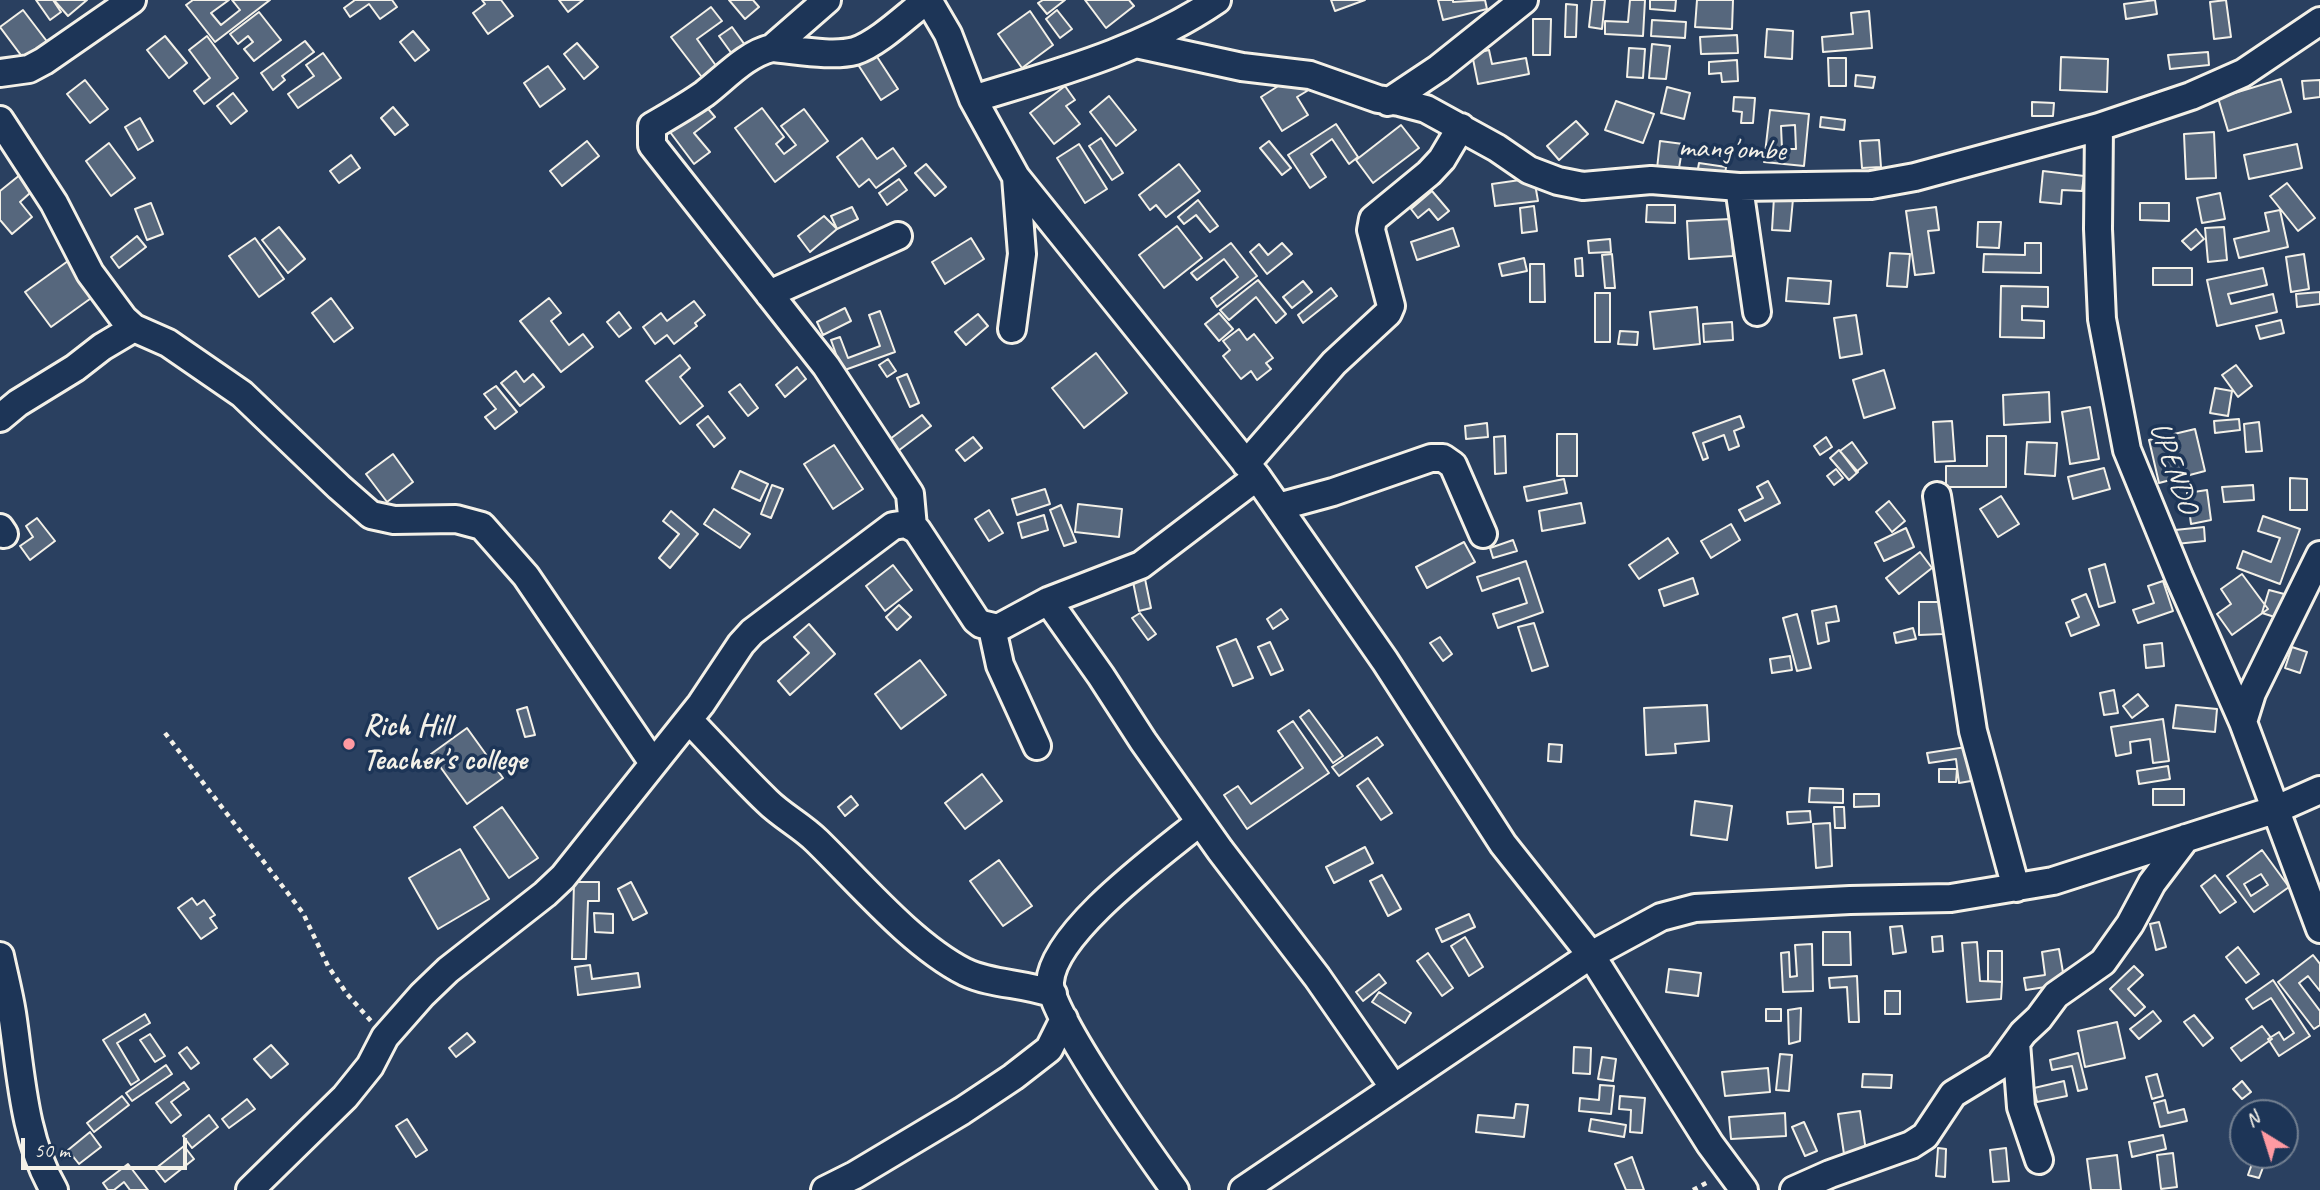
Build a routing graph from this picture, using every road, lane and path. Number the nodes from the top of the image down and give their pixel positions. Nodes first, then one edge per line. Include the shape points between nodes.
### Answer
1 (132, 0) edge
2 (828, 0) edge
3 (928, 0) edge
4 (1217, 0) edge
5 (1524, 0) edge
6 (2320, 21) edge
7 (1136, 44) junction
8 (772, 48) junction
9 (0, 73) edge
10 (974, 99) junction
11 (1388, 102) junction
12 (0, 120) edge
13 (1461, 127) junction
14 (2099, 127) junction
15 (1016, 177) junction
16 (1739, 187) junction
17 (898, 236) dead end
18 (769, 294) junction
19 (1757, 312) dead end
20 (134, 328) junction
21 (1012, 329) dead end
22 (0, 418) edge
23 (1251, 470) junction
24 (1937, 496) dead end
25 (1278, 507) junction
26 (913, 527) junction
27 (1483, 534) dead end
28 (2320, 555) edge
29 (1048, 601) junction
30 (992, 628) junction
31 (689, 720) junction
32 (2243, 722) junction
33 (165, 733) dead end
34 (1037, 746) dead end
35 (653, 762) junction
36 (2320, 790) edge
37 (2277, 809) junction
38 (1200, 821) junction
39 (2186, 838) junction
40 (2016, 888) junction
41 (2320, 929) edge
42 (1591, 955) junction
43 (0, 956) edge
44 (1053, 994) junction
45 (1064, 1019) junction
46 (385, 1037) junction
47 (2016, 1043) junction
48 (1394, 1088) junction
49 (2039, 1160) dead end
50 (54, 1190) edge
51 (250, 1190) edge
52 (825, 1190) edge
53 (1175, 1190) edge
54 (1242, 1190) edge
55 (1744, 1190) edge
56 (1794, 1190) edge

1 - 9 street via 44,61 29,69
2 - 8 street
3 - 8 street via 856,50
3 - 10 street via 948,34
4 - 7 street
5 - 11 street
6 - 14 street, mang'ombe via 2225,82
7 - 10 street
7 - 11 street, mang'ombe via 1242,67 1310,75
8 - 18 street via 752,56 701,96 652,126 652,145
10 - 15 street
11 - 13 street, mang'ombe via 1426,110
12 - 20 street via 54,203 90,273
13 - 16 street, mang'ombe via 1530,170 1558,181 1583,186 1651,180
13 - 23 street via 1429,173 1373,219 1371,230 1391,306 1388,313 1335,363
14 - 16 street, mang'ombe via 1871,185
14 - 32 street, UPENDO via 2102,319 2127,450
15 - 21 street via 1022,254
15 - 23 street
16 - 19 street
17 - 18 street
18 - 26 street via 826,366 910,494
20 - 22 street
20 - 35 street via 168,343 242,394 372,515 394,520 456,519 482,526 526,576
23 - 25 street
23 - 29 street via 1141,565
24 - 40 street via 1973,731
25 - 27 street via 1443,458 1453,465
25 - 42 street via 1503,844
26 - 30 street via 976,620
26 - 31 street via 892,526 752,632
28 - 32 street via 2252,693
29 - 30 street
29 - 38 street
30 - 34 street via 1000,665
31 - 35 street
31 - 44 street via 769,803 814,838 929,947 966,972
32 - 37 street, UPENDO
33 - 46 path via 303,913 328,966
35 - 46 street via 563,877 448,970
36 - 37 street
37 - 39 street
37 - 41 street, UPENDO
38 - 44 street via 1075,932 1055,961 1050,984
38 - 48 street via 1317,976
39 - 40 street via 2053,881
39 - 47 street via 2103,962 2061,990
40 - 42 street via 1951,898 1695,908 1661,917
42 - 48 street
42 - 55 street
43 - 50 street via 21,1087
44 - 45 street
45 - 52 street via 1049,1049 1013,1077
45 - 53 street via 1128,1125
46 - 51 street via 370,1066 345,1097
47 - 49 street via 2021,1107
47 - 56 street via 1999,1066 1948,1099 1920,1140
48 - 54 street

